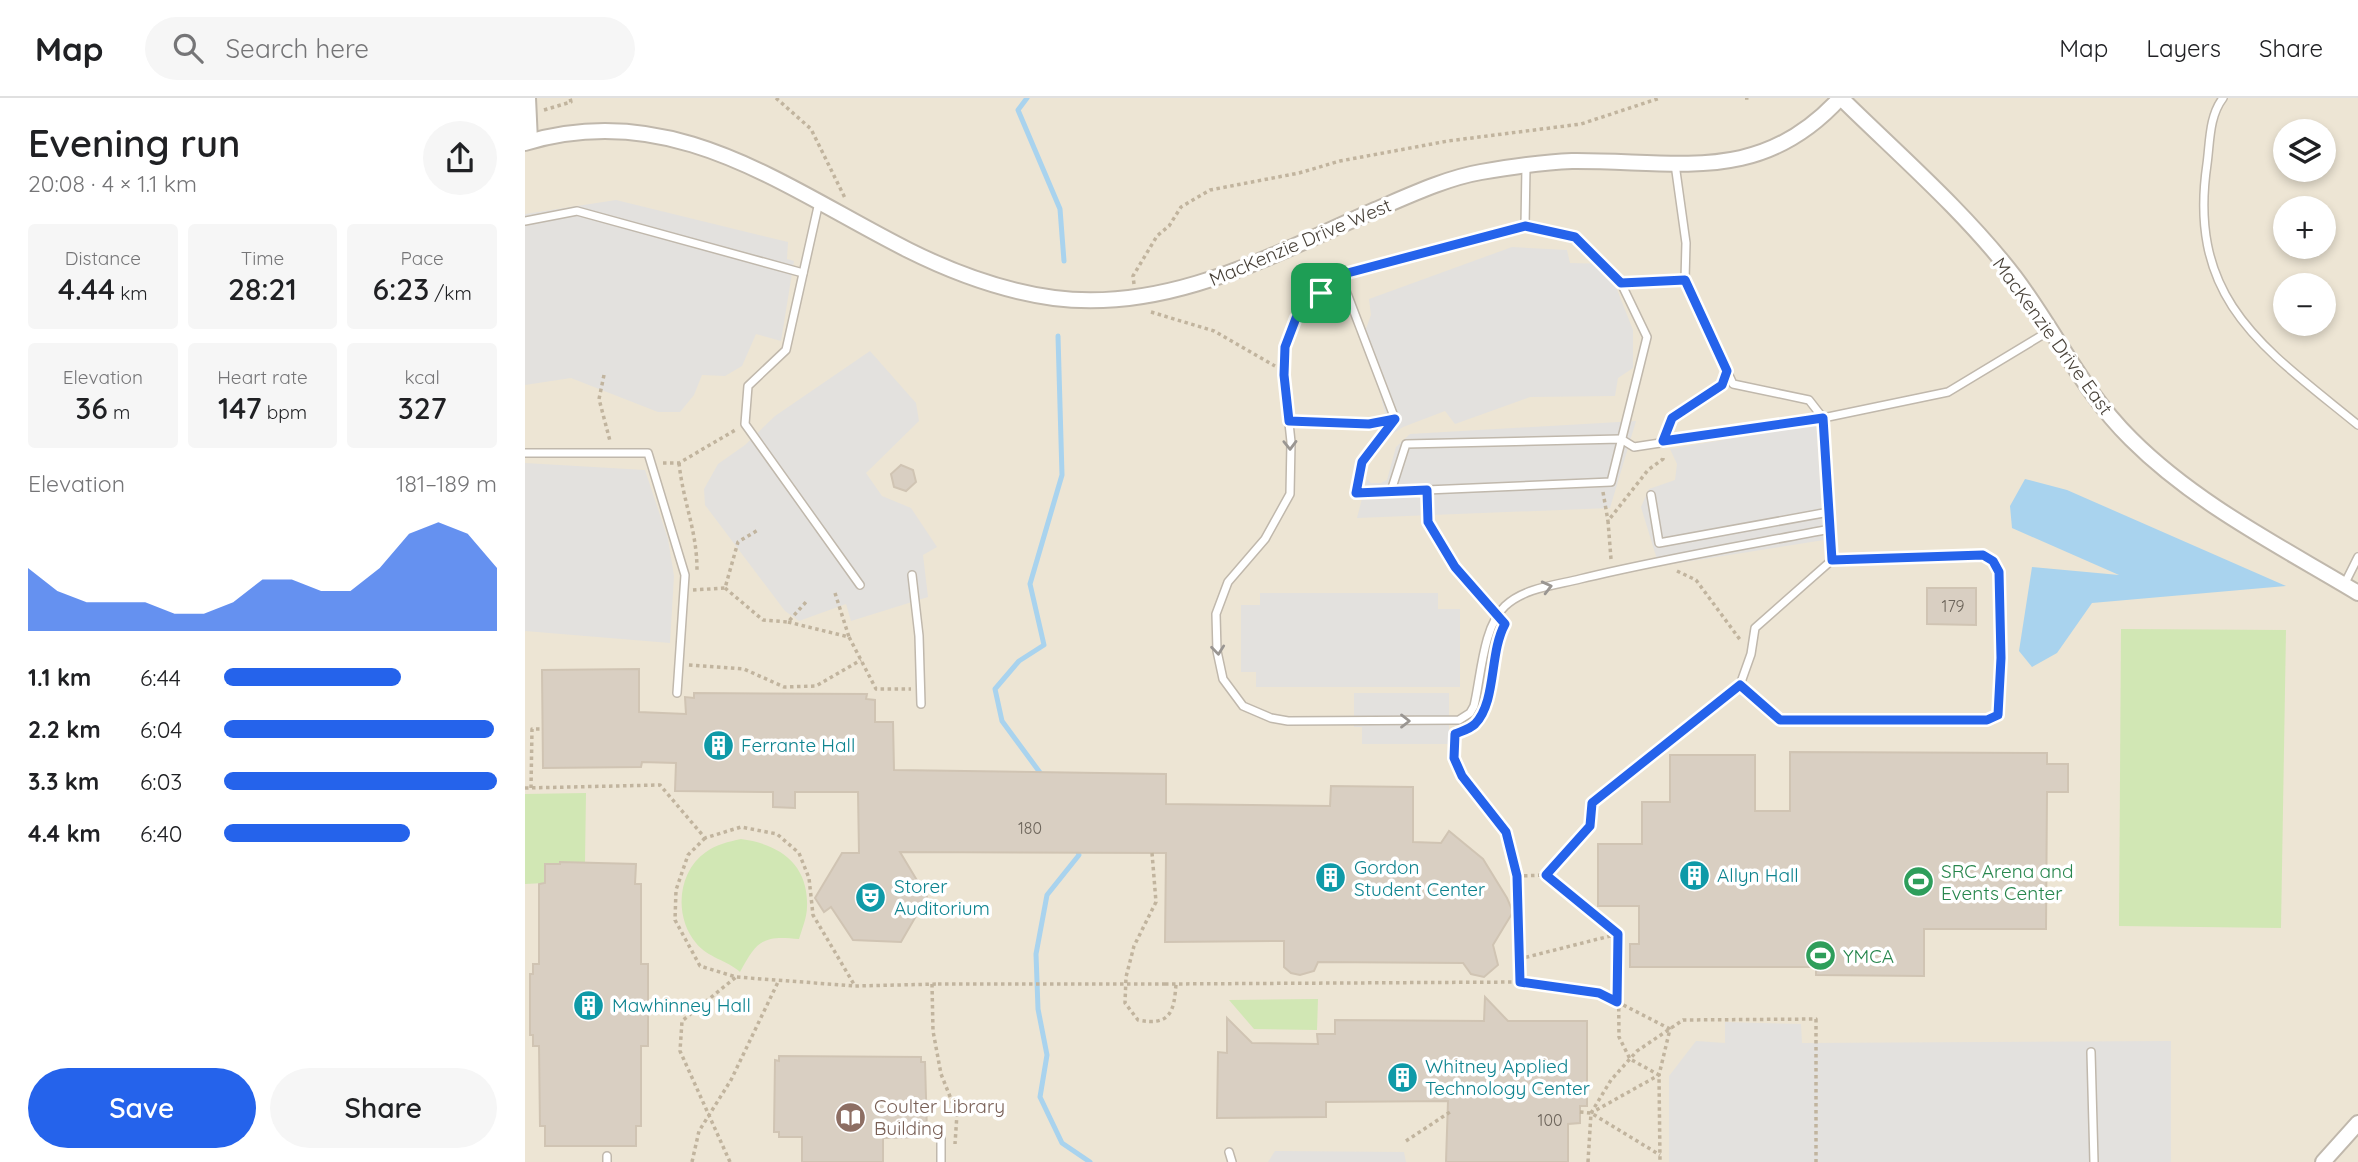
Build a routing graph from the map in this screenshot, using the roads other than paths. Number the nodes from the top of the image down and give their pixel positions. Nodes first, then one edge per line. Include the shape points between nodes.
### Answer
1 (528, 98) edge
2 (1840, 98) edge
3 (2224, 98) edge
4 (527, 142) edge
5 (1675, 164) junction
6 (1526, 167) junction
7 (820, 198) junction
8 (525, 221) edge
9 (1525, 226) junction
10 (803, 273) junction
11 (1340, 275) junction
12 (1685, 280) junction
13 (1621, 283) junction
14 (2049, 331) junction
15 (1823, 418) junction
16 (2358, 425) edge
17 (1622, 439) junction
18 (525, 453) edge
19 (1391, 491) junction
20 (1651, 495) dead end
21 (1829, 512) junction
22 (1830, 529) junction
23 (2358, 557) edge
24 (1832, 560) junction
25 (912, 575) dead end
26 (860, 585) dead end
27 (2344, 585) junction
28 (2358, 593) edge
29 (677, 693) dead end
30 (921, 704) dead end
31 (2091, 1052) dead end
32 (2358, 1123) edge
33 (941, 1138) dead end
34 (1229, 1152) dead end
35 (941, 1159) edge
36 (1232, 1162) edge
37 (2094, 1162) edge
38 (2323, 1162) edge

1 - 4 street
2 - 5 street, MacKenzie Drive West via 1818,122 1778,148 1730,161
2 - 14 street, MacKenzie Drive East via 1958,213 2014,277
3 - 16 lane via 2214,115 2202,208 2215,278 2267,351
4 - 7 street, MacKenzie Drive West via 589,126 675,131 716,144
5 - 6 street, MacKenzie Drive West via 1569,161
5 - 12 lane via 1686,243
6 - 7 street, MacKenzie Drive West via 1478,172 1404,197 1219,278 1135,296 1058,299 980,282 907,250
6 - 9 lane
7 - 10 lane
8 - 10 lane via 577,211
9 - 11 lane
9 - 13 lane via 1575,237
10 - 26 lane via 786,350 748,386 745,424
11 - 19 lane via 1395,419 1362,462 1356,493
11 -> 22 lane via 1296,318 1285,347 1290,494 1265,539 1228,582 1216,614 1223,679 1243,706 1288,720 1459,720 1474,706 1490,628 1505,606 1534,591
12 - 13 lane
12 - 15 lane via 1733,384 1809,400
13 - 17 lane via 1647,337
14 - 15 lane via 1948,392
14 - 27 street, MacKenzie Drive East via 2107,413 2153,458 2195,494
15 - 17 lane via 1634,447
15 - 21 lane
17 - 19 lane via 1611,482
17 - 19 lane via 1406,444
18 - 29 lane via 648,453 685,575
20 - 21 lane via 1659,543
21 - 22 lane
22 - 24 lane
23 - 27 lane
24 - 24 lane via 1983,555 1993,561 1999,572 1998,715 1987,720 1780,720 1740,685 1755,628
25 - 30 lane
27 - 28 street, MacKenzie Drive East
31 - 37 lane
32 - 38 street
33 - 35 lane
34 - 36 lane

